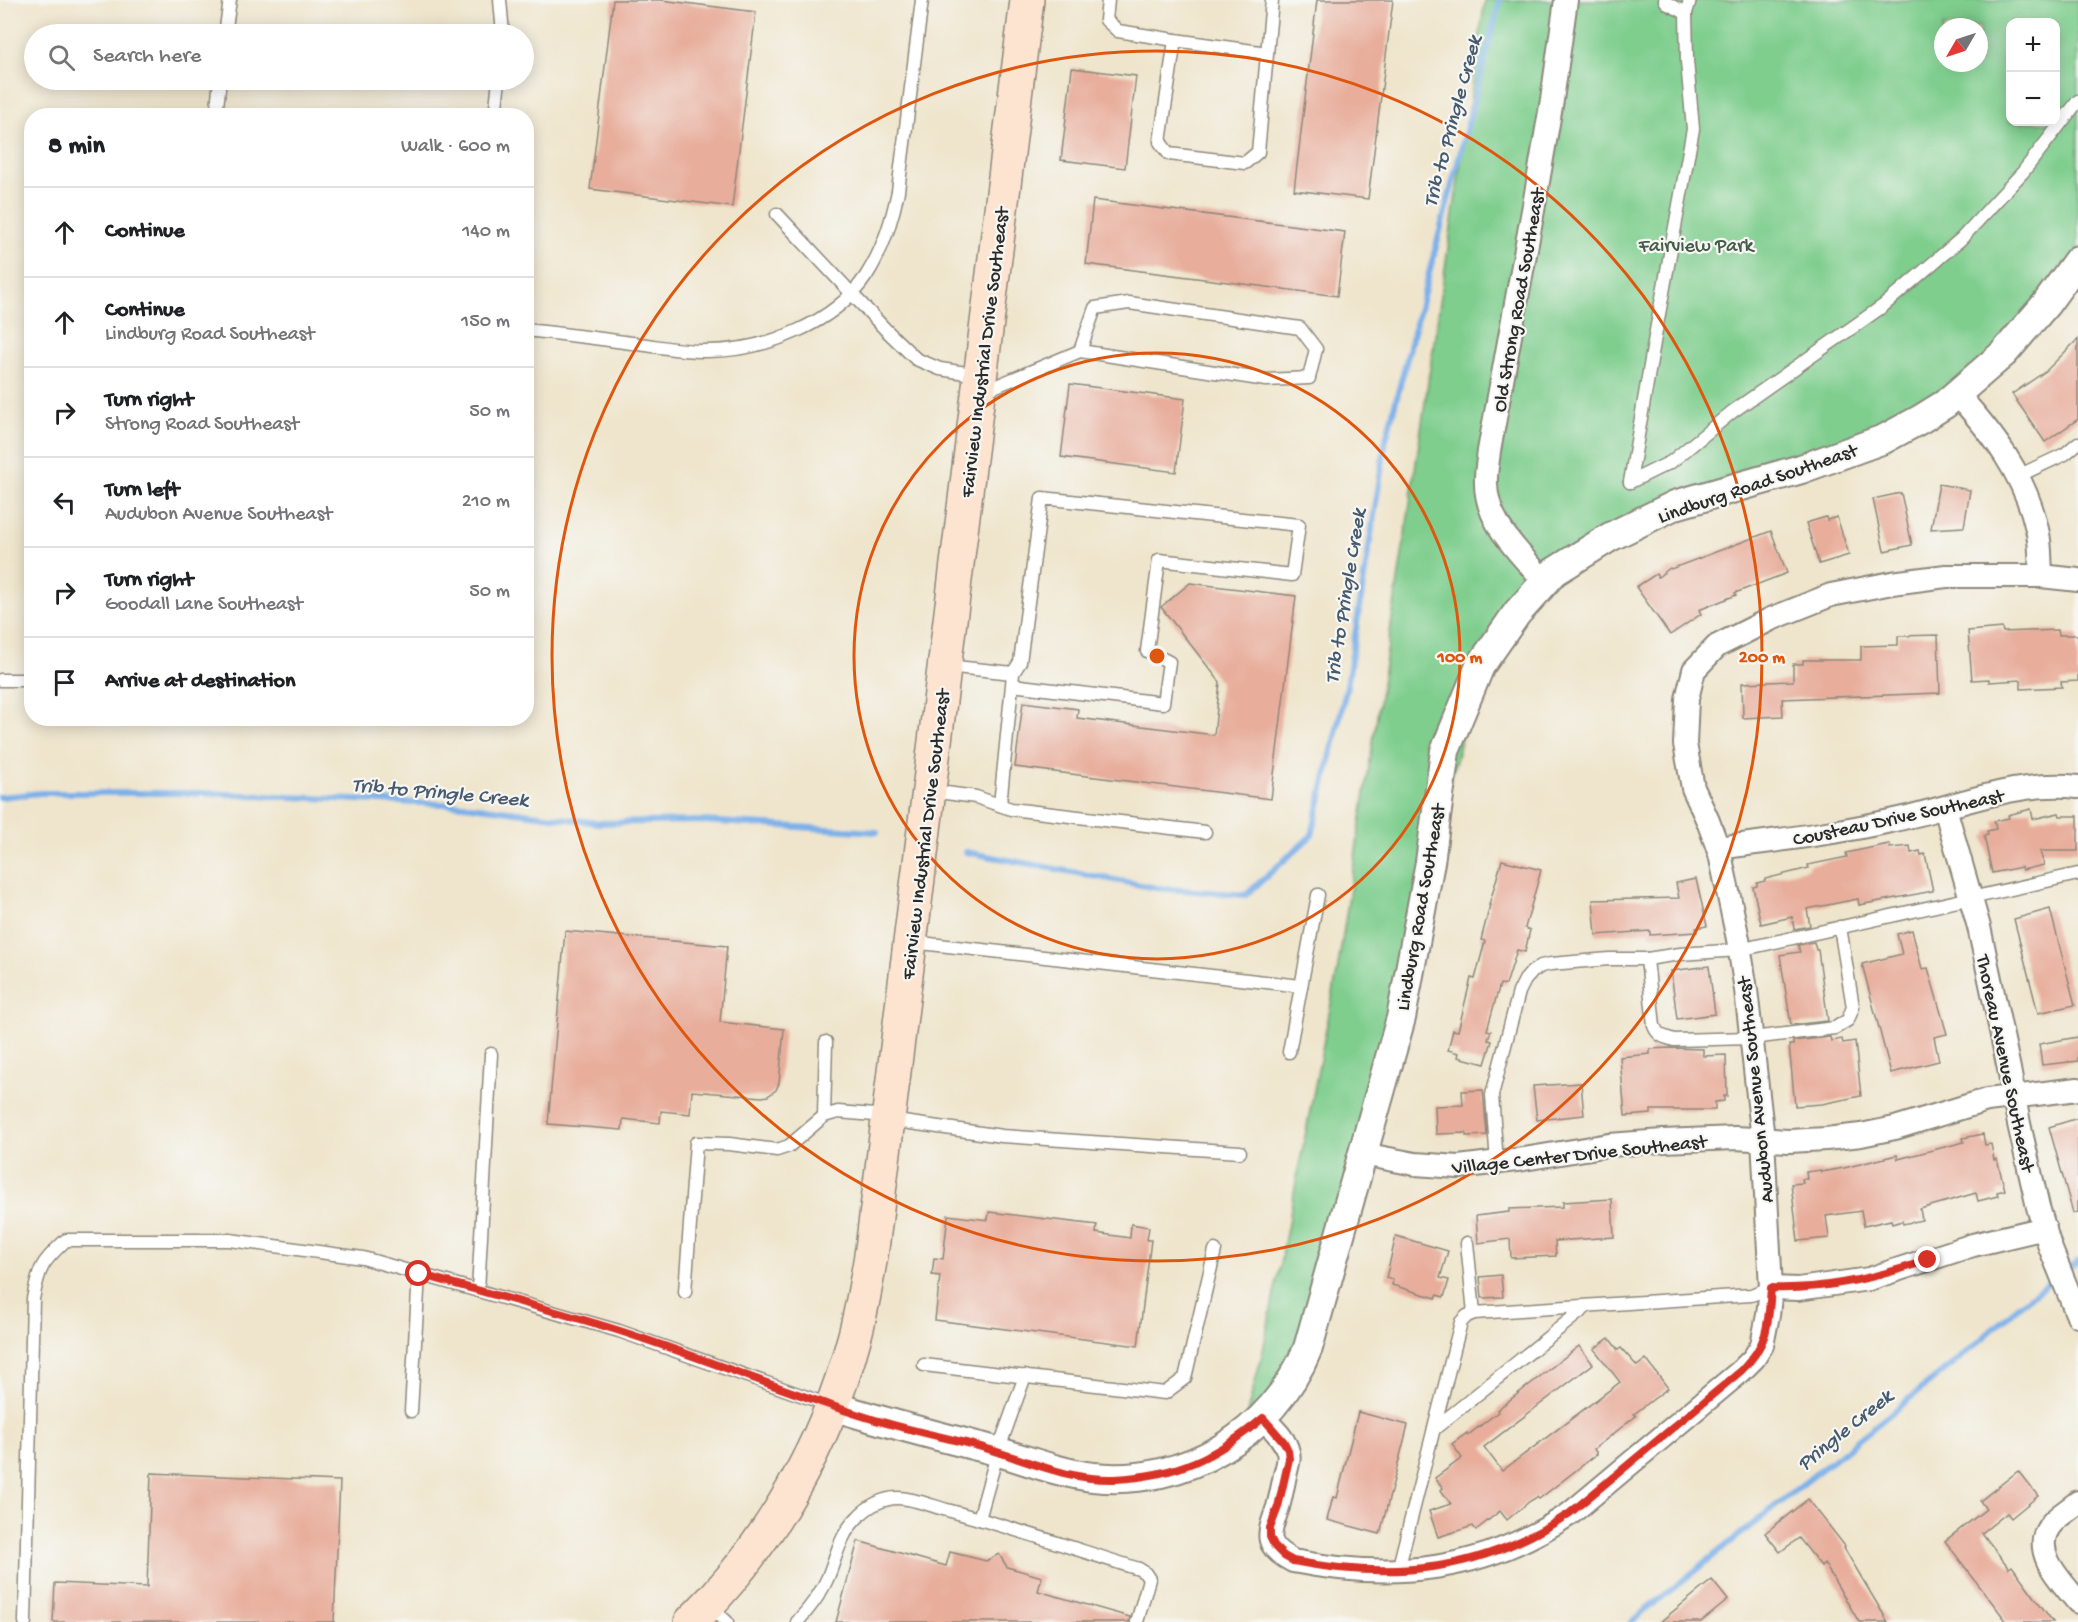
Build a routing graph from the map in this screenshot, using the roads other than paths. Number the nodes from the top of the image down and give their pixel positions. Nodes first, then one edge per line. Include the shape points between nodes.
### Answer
1 (230, 0) edge
2 (500, 0) edge
3 (922, 0) edge
4 (1027, 0) edge
5 (1108, 0) edge
6 (1272, 0) edge
7 (1566, 0) edge
8 (1665, 0) edge
9 (1690, 0) edge
10 (1686, 13) junction
11 (226, 24) edge
12 (502, 24) edge
13 (1174, 40) junction
14 (1267, 54) junction
15 (219, 90) edge
16 (498, 90) edge
17 (2078, 101) edge
18 (217, 108) edge
19 (496, 108) edge
20 (777, 214) dead end
21 (2078, 261) edge
22 (852, 293) junction
23 (534, 331) edge
24 (1080, 351) junction
25 (979, 385) junction
26 (1957, 394) junction
27 (2078, 443) edge
28 (2018, 476) junction
29 (2042, 576) junction
30 (2078, 580) edge
31 (1545, 582) junction
32 (945, 666) junction
33 (1012, 679) junction
34 (0, 680) edge
35 (24, 680) edge
36 (2078, 787) edge
37 (929, 791) junction
38 (1000, 805) junction
39 (1945, 808) junction
40 (1205, 832) dead end
41 (1718, 848) junction
42 (2078, 874) edge
43 (1318, 895) dead end
44 (1970, 898) junction
45 (1840, 927) junction
46 (910, 942) junction
47 (1739, 950) junction
48 (1647, 959) junction
49 (1301, 986) junction
50 (1752, 1038) junction
51 (826, 1042) dead end
52 (1289, 1052) dead end
53 (490, 1054) dead end
54 (2078, 1089) edge
55 (2014, 1096) junction
56 (824, 1116) junction
57 (888, 1118) junction
58 (1763, 1140) junction
59 (1240, 1152) dead end
60 (1363, 1154) junction
61 (1497, 1163) junction
62 (2047, 1238) junction
63 (1467, 1243) dead end
64 (1215, 1250) dead end
65 (419, 1274) junction
66 (1771, 1288) junction
67 (477, 1291) junction
68 (685, 1292) dead end
69 (1586, 1307) junction
70 (1474, 1313) junction
71 (2078, 1316) edge
72 (924, 1365) dead end
73 (1025, 1376) junction
74 (833, 1406) junction
75 (411, 1411) dead end
76 (1263, 1418) junction
77 (1434, 1429) junction
78 (998, 1451) junction
79 (2078, 1502) edge
80 (980, 1518) junction
81 (1398, 1570) junction
82 (2078, 1602) edge
83 (709, 1616) edge
84 (25, 1622) edge
85 (797, 1622) edge
86 (1137, 1622) edge

1 - 11 lane
2 - 12 lane
3 - 22 lane via 894,210 875,261
4 - 25 main road, Fairview Industrial Drive Southeast
5 - 13 lane via 1106,20 1118,31
6 - 14 lane
7 - 31 street, Old Strong Road Southeast via 1486,482 1490,507 1502,531
8 - 10 lane
9 - 10 lane
10 - 17 lane via 1693,129 1630,482 1671,462 1732,412 1883,306 1961,239 2022,172
13 - 14 lane
13 - 14 lane via 1161,142 1169,154 1245,163 1258,152
15 - 18 lane
16 - 19 lane
20 - 22 lane
21 - 26 street, Lindburg Road Southeast via 2004,353
22 - 23 lane via 820,318 792,333 740,349 693,351
22 - 25 lane via 916,359
24 - 24 lane via 1095,308 1129,303 1300,327 1316,349 1309,378 1266,380
24 - 25 lane
25 - 32 main road, Fairview Industrial Drive Southeast
26 - 28 street via 1988,429
26 - 31 street, Lindburg Road Southeast via 1884,439 1801,469 1675,505 1610,537 1554,572
27 - 28 lane
28 - 29 street via 2038,531
29 - 30 street, Audubon Avenue Southeast
29 - 41 street, Audubon Avenue Southeast via 1946,576 1831,596 1771,619 1717,646 1694,670 1687,699 1684,744 1693,788
31 - 60 street, Lindburg Road Southeast via 1480,666 1445,751 1409,976
32 - 33 lane
32 - 37 main road, Fairview Industrial Drive Southeast
33 - 33 lane via 1020,662 1042,498 1299,525 1292,575 1159,560 1147,651 1169,662 1163,703
33 - 38 lane
34 - 35 lane
36 - 39 street, Cousteau Drive Southeast via 2021,789
37 - 38 lane
37 - 46 main road, Fairview Industrial Drive Southeast
38 - 40 lane
39 - 41 street, Cousteau Drive Southeast via 1823,835
39 - 44 street, Thoreau Avenue Southeast
41 - 47 street, Audubon Avenue Southeast
42 - 44 lane
43 - 49 lane
44 - 45 lane
44 - 55 street, Thoreau Avenue Southeast
45 - 47 lane
45 - 50 lane via 1853,1007 1848,1020 1835,1028
46 - 49 lane
46 - 57 main road, Fairview Industrial Drive Southeast
47 - 48 lane
47 - 50 street, Audubon Avenue Southeast
48 - 50 lane via 1654,1026 1662,1037
48 - 61 lane via 1551,963 1525,980 1492,1095
49 - 52 lane
50 - 58 street, Audubon Avenue Southeast
51 - 56 lane
53 - 67 lane
54 - 55 street, Village Center Drive Southeast
55 - 58 street, Village Center Drive Southeast via 1862,1135
55 - 62 street, Thoreau Avenue Southeast
56 - 57 lane via 838,1112
56 - 68 lane via 789,1146 777,1150 696,1143
57 - 59 lane via 1002,1136
57 - 74 main road, Fairview Industrial Drive Southeast via 862,1307
58 - 61 street, Village Center Drive Southeast via 1609,1145
58 - 66 street, Audubon Avenue Southeast
60 - 61 street, Village Center Drive Southeast via 1433,1166
60 - 76 street, Lindburg Road Southeast via 1308,1348 1292,1382
62 - 66 street via 1973,1245 1869,1279 1798,1290
62 - 71 street, Thoreau Avenue Southeast
63 - 70 lane
64 - 73 lane via 1185,1378 1165,1393
65 - 67 lane
65 - 75 lane
65 - 84 lane via 363,1258 230,1240 66,1240 47,1257 33,1299
66 - 69 lane via 1751,1295
66 - 81 street, Audubon Avenue Southeast via 1766,1332 1754,1358 1570,1513 1542,1532 1488,1555
67 - 74 lane via 619,1331
69 - 70 lane
69 - 77 lane
70 - 77 lane via 1461,1322
72 - 73 lane
73 - 78 lane
74 - 78 street, Lindburg Road Southeast
74 - 83 main road, Fairview Industrial Drive Southeast via 777,1515
76 - 78 street, Lindburg Road Southeast via 1241,1437 1202,1460 1156,1475 1091,1477
76 - 81 street, Audubon Avenue Southeast via 1284,1442 1289,1459 1270,1528 1275,1547 1293,1561 1356,1570
77 - 81 lane
78 - 80 lane
79 - 82 street via 2049,1526 2044,1537 2044,1552 2051,1566
80 - 85 lane via 900,1498 871,1506 848,1528 823,1586
80 - 86 lane via 1139,1569 1149,1579

